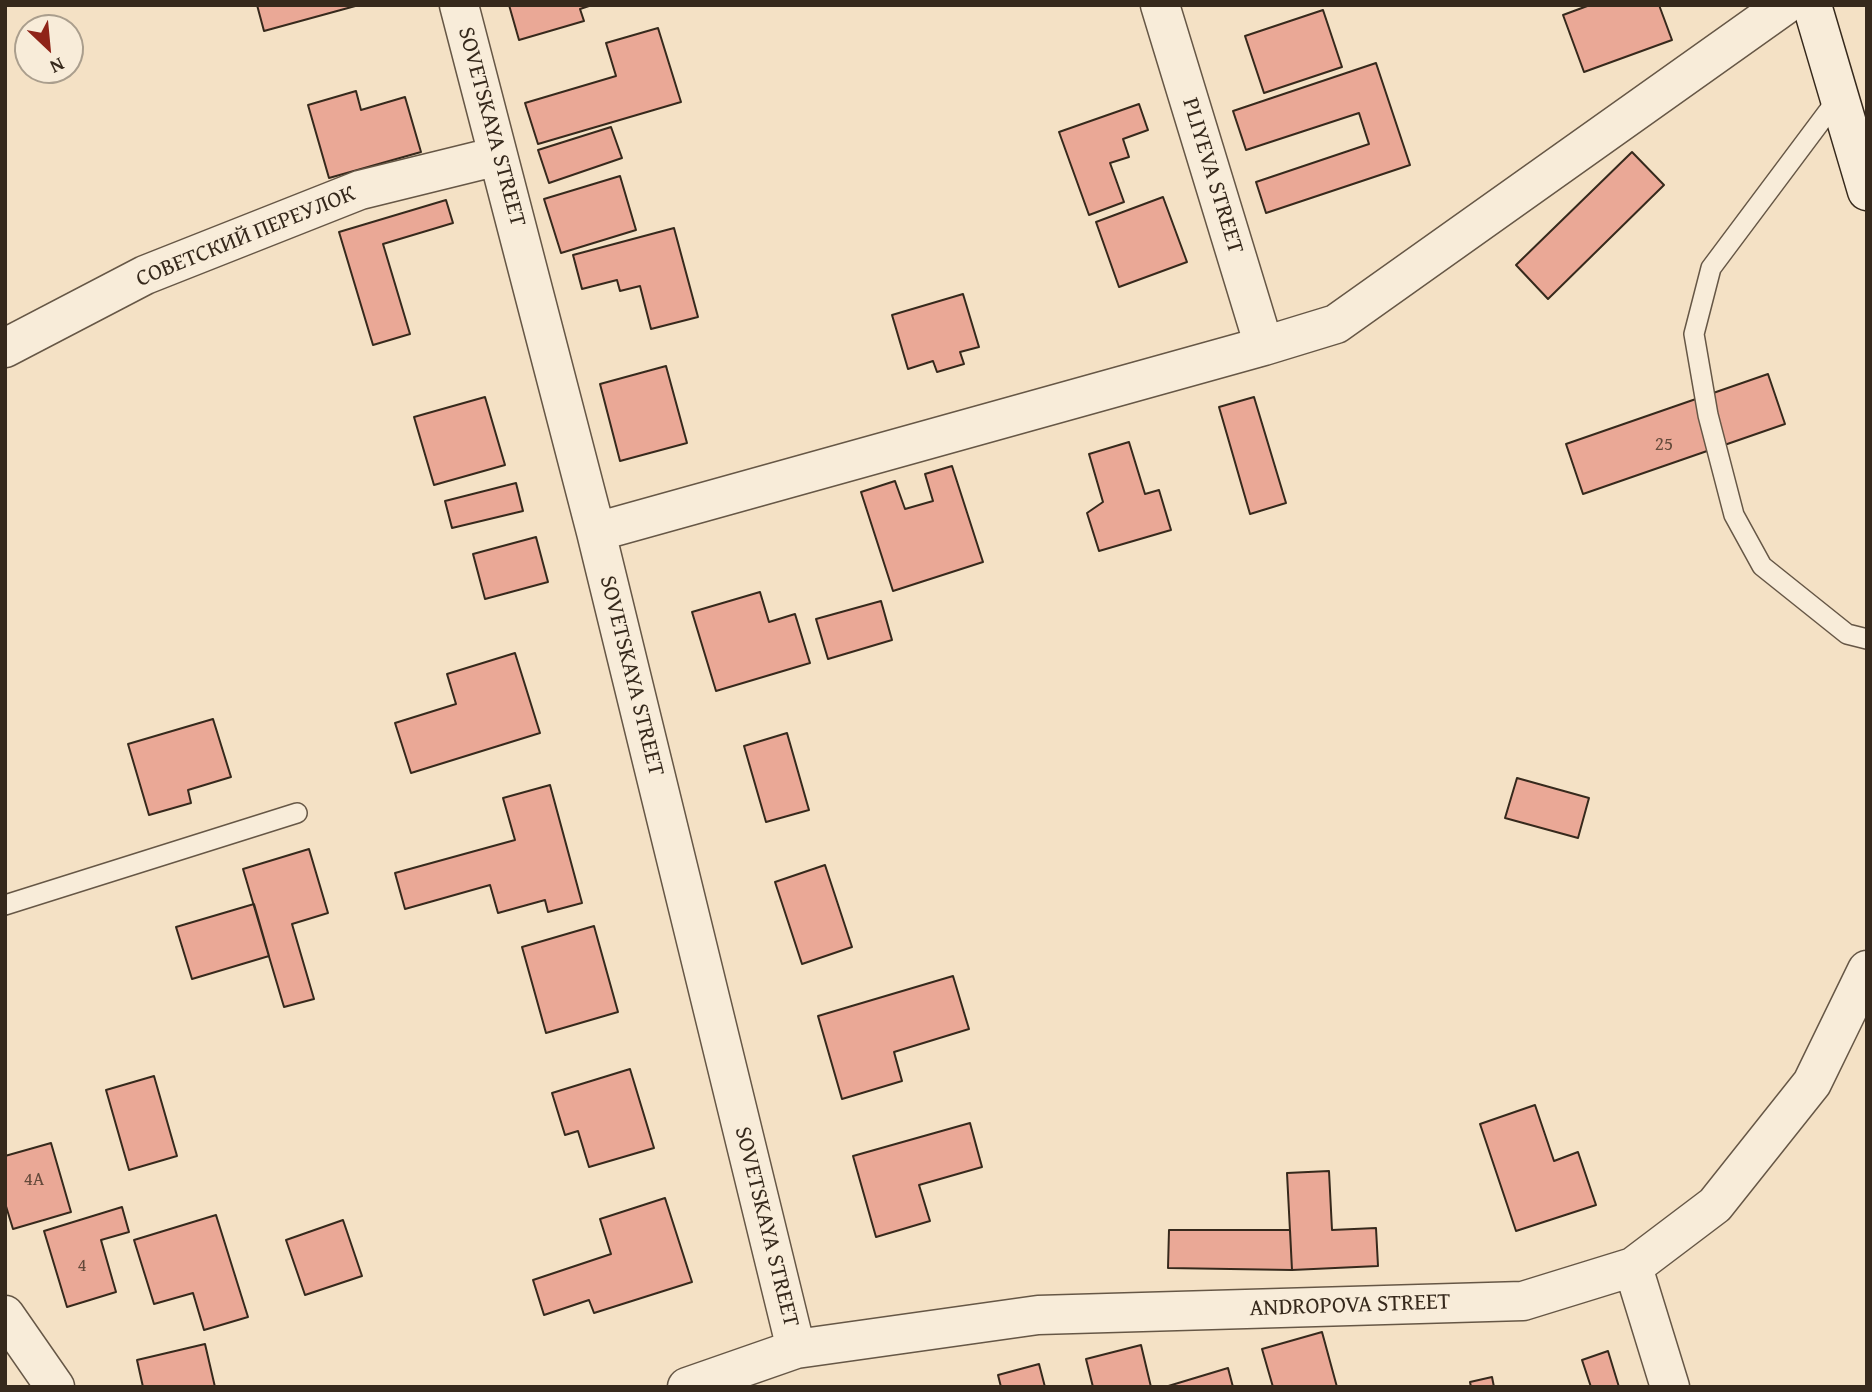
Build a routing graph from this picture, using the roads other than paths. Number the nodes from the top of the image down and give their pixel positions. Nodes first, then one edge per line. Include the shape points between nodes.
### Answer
1 (459, 5) edge
2 (1160, 5) edge
3 (1784, 5) edge
4 (1812, 5) edge
5 (1839, 97) junction
6 (498, 156) junction
7 (1867, 191) edge
8 (1264, 346) junction
9 (5, 348) edge
10 (596, 532) junction
11 (1867, 639) edge
12 (297, 813) dead end
13 (5, 905) edge
14 (1867, 971) edge
15 (1633, 1267) junction
16 (5, 1315) edge
17 (796, 1349) junction
18 (55, 1387) edge
19 (687, 1387) edge
20 (1670, 1387) edge

1 - 6 street, SOVETSKAYA STREET
2 - 8 street, PLIYEVA STREET
3 - 8 street via 1336,324
4 - 5 street
5 - 7 street
5 - 11 lane via 1711,268 1694,334 1708,415 1734,515 1762,566 1847,634
6 - 9 street, СОВЕТСКИЙ ПЕРЕУЛОК via 359,190 145,275
6 - 10 street, SOVETSKAYA STREET
8 - 10 street
10 - 17 street, SOVETSKAYA STREET
12 - 13 lane
14 - 15 street, ANDROPOVA STREET via 1812,1083 1715,1205
15 - 17 street, ANDROPOVA STREET via 1524,1301 1038,1315
15 - 20 street
16 - 18 street
17 - 19 street, ANDROPOVA STREET

